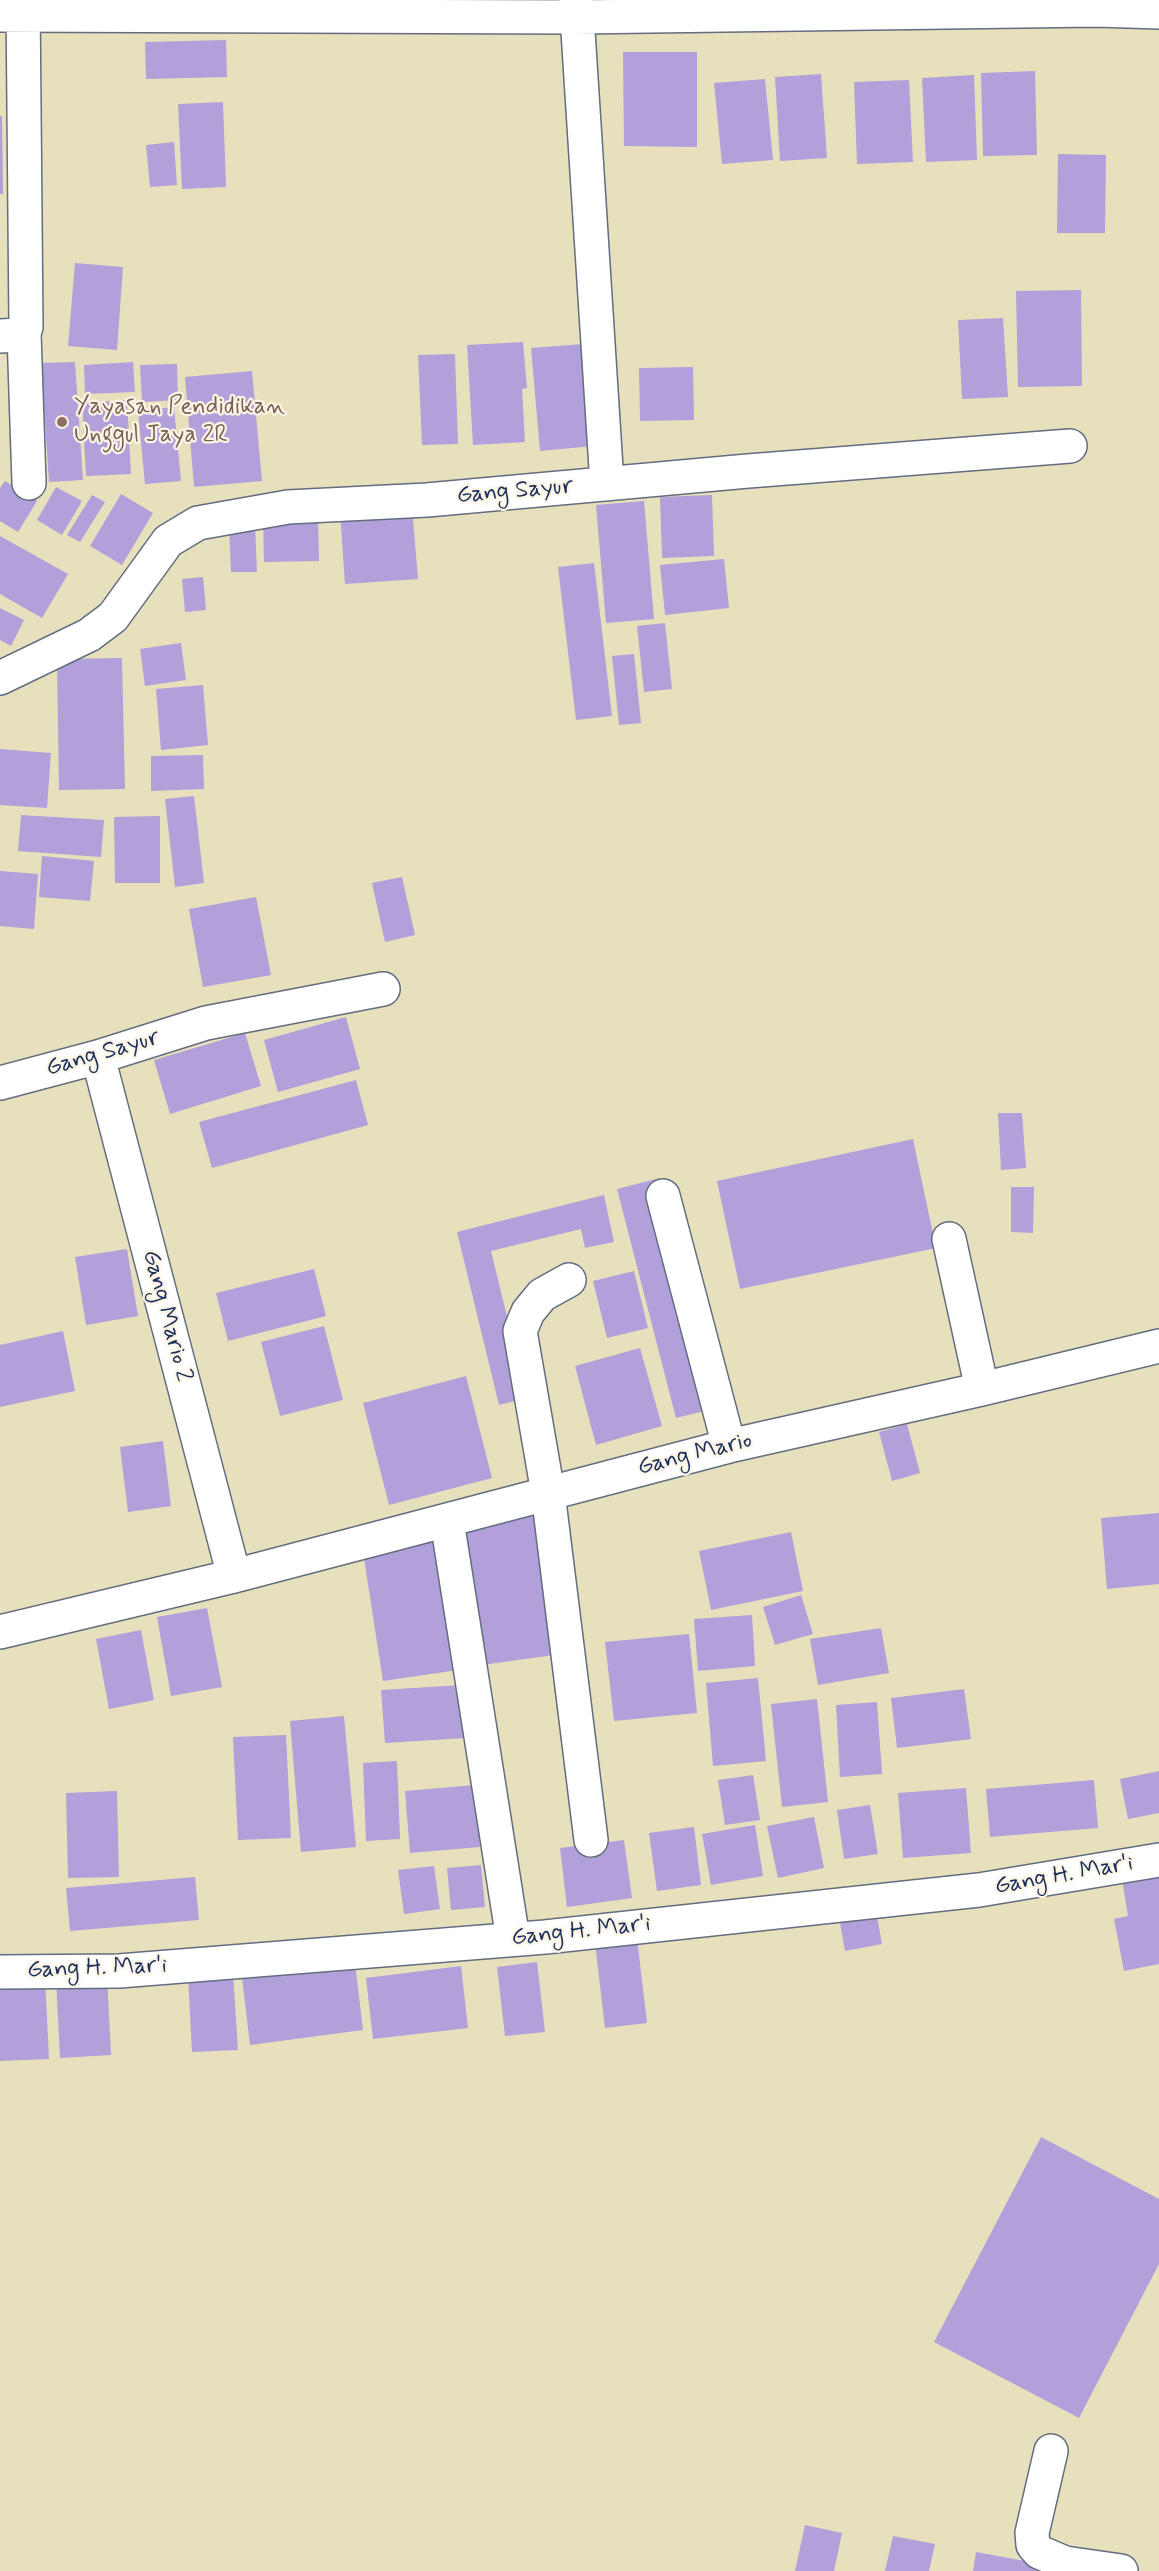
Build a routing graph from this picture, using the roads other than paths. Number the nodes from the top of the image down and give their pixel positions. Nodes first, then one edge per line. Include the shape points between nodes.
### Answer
1 (576, 8) edge
2 (16, 10) edge
3 (1159, 12) edge
4 (12, 335) edge
5 (1070, 446) dead end
6 (29, 483) dead end
7 (607, 484) junction
8 (0, 678) edge
9 (383, 989) dead end
10 (98, 1057) junction
11 (0, 1083) edge
12 (663, 1196) dead end
13 (949, 1239) dead end
14 (568, 1281) dead end
15 (1145, 1349) edge
16 (982, 1389) junction
17 (729, 1446) junction
18 (548, 1493) junction
19 (447, 1521) junction
20 (234, 1576) junction
21 (0, 1632) edge
22 (591, 1840) dead end
23 (1159, 1860) edge
24 (513, 1939) junction
25 (0, 1972) edge
26 (1051, 2451) dead end
27 (1122, 2571) edge

1 - 2 street
1 - 3 street
1 - 7 street, Gang Sayur
2 - 4 street
4 - 6 street
5 - 7 street
7 - 8 street, Gang Sayur via 427,500 288,507 198,523 168,541 113,617 89,635
9 - 10 street, Gang Sayur via 206,1023
10 - 11 street, Gang Sayur
10 - 20 street, Gang Mario 2
12 - 17 street
13 - 16 street
14 - 18 street via 542,1295 528,1312 520,1331
15 - 16 street, Gang Mario
16 - 17 street, Gang Mario
17 - 18 street, Gang Mario
18 - 19 street, Gang Mario
18 - 22 street
19 - 20 street, Gang Mario
19 - 24 street
20 - 21 street, Gang Mario
23 - 24 street, Gang H. Mar'i via 979,1890
24 - 25 street, Gang H. Mar'i via 119,1971
26 - 27 street via 1032,2533 1033,2545 1039,2552 1065,2563

